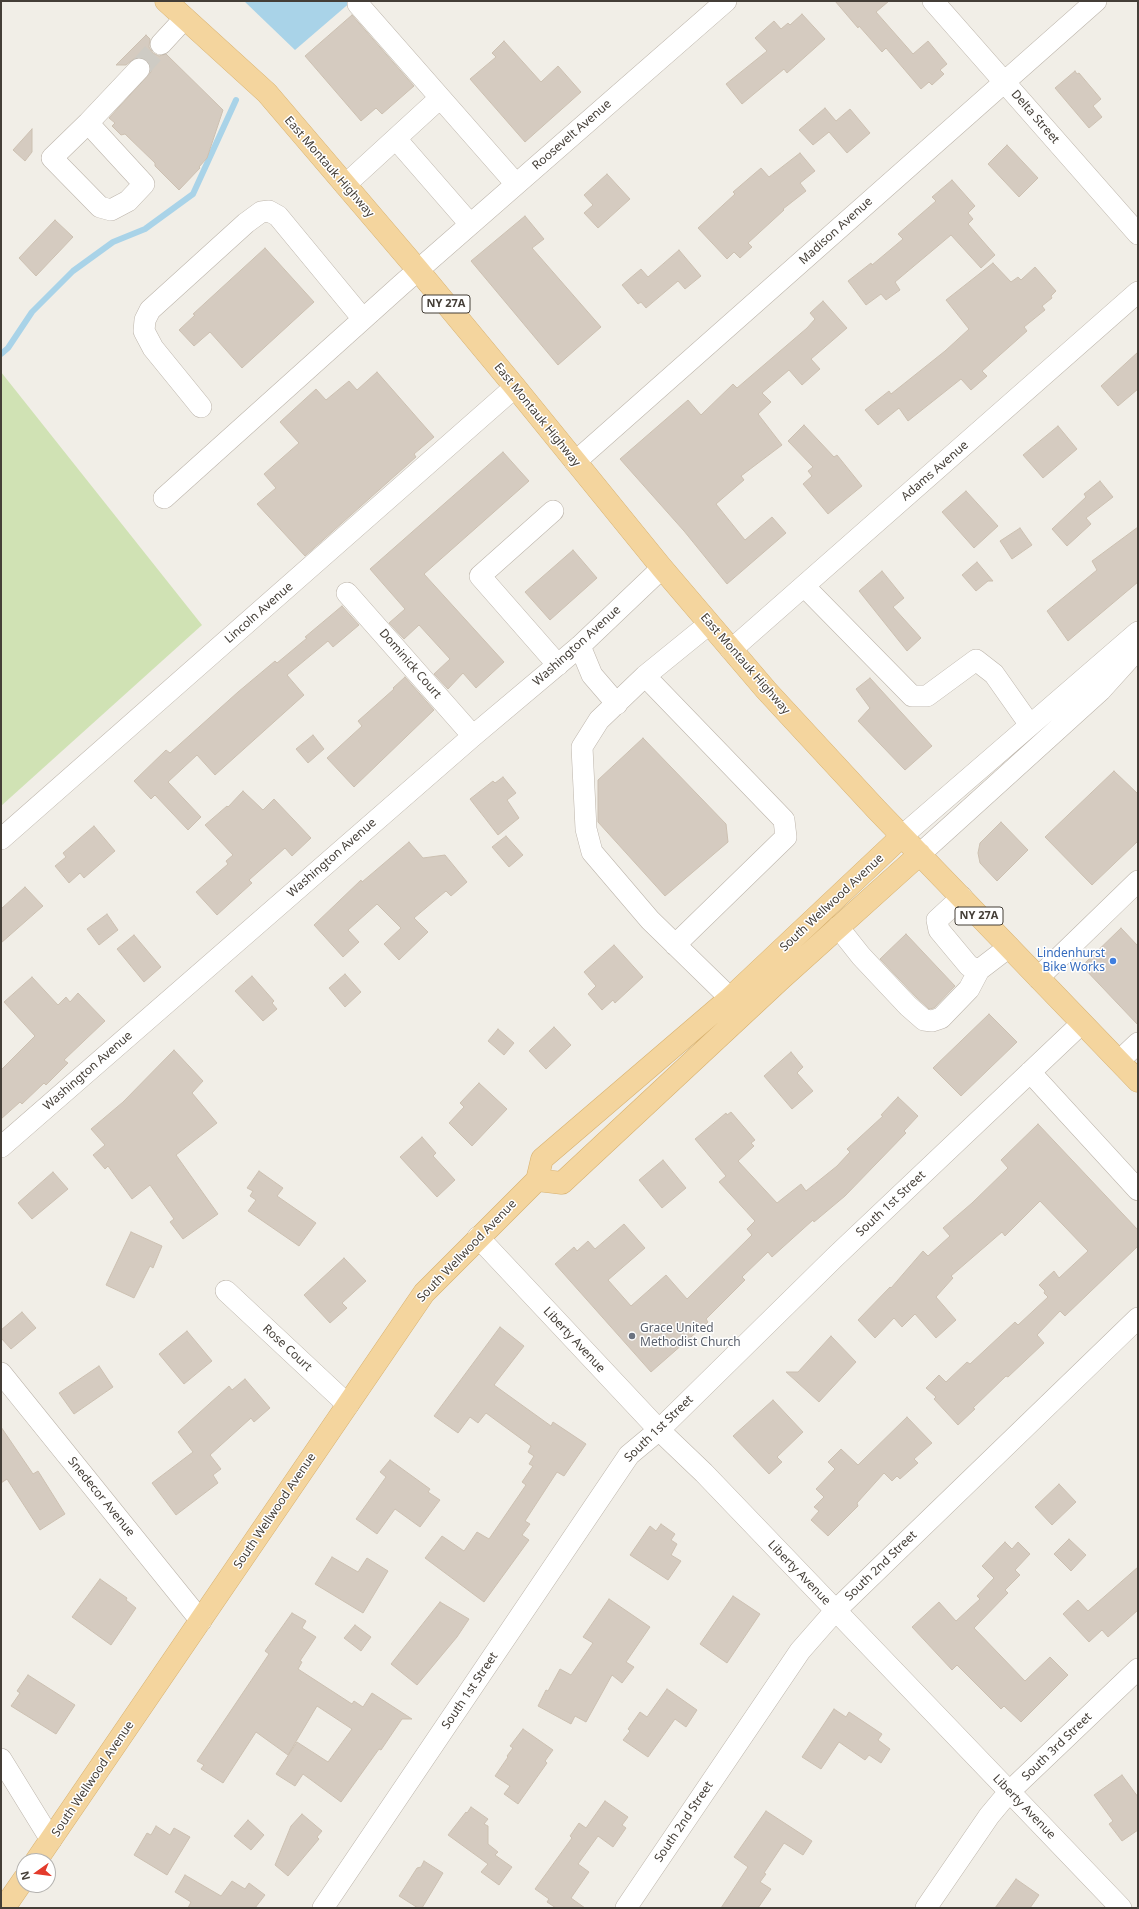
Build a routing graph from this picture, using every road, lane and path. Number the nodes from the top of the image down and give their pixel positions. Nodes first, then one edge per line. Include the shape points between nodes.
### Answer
1 (726, 1) edge
2 (933, 1) edge
3 (1096, 1) edge
4 (358, 4) dead end
5 (175, 7) edge
6 (161, 44) tunnel mouth
7 (138, 69) tunnel mouth
8 (1004, 82) junction
9 (440, 98) junction
10 (88, 123) dead end
11 (396, 139) junction
12 (516, 184) junction
13 (345, 185) junction
14 (470, 224) junction
15 (1138, 234) edge
16 (418, 270) junction
17 (1138, 292) edge
18 (362, 319) junction
19 (515, 387) junction
20 (201, 407) dead end
21 (575, 462) junction
22 (164, 498) dead end
23 (553, 511) dead end
24 (662, 568) junction
25 (804, 586) junction
26 (347, 593) dead end
27 (709, 624) junction
28 (1138, 632) edge
29 (580, 646) junction
30 (1138, 649) edge
31 (731, 650) junction
32 (558, 664) junction
33 (645, 676) junction
34 (616, 704) junction
35 (1030, 726) junction
36 (473, 736) junction
37 (902, 836) junction
38 (1, 839) edge
39 (920, 854) junction
40 (1138, 881) edge
41 (962, 897) junction
42 (838, 927) junction
43 (675, 945) junction
44 (1009, 947) junction
45 (979, 970) junction
46 (1038, 978) junction
47 (730, 998) junction
48 (1081, 1024) junction
49 (724, 1032) junction
50 (1138, 1043) edge
51 (1119, 1062) junction
52 (1030, 1072) junction
53 (1138, 1081) edge
54 (1, 1147) edge
55 (537, 1180) junction
56 (1138, 1190) edge
57 (478, 1237) junction
58 (226, 1291) dead end
59 (1138, 1318) edge
60 (1, 1373) edge
61 (348, 1404) junction
62 (659, 1430) junction
63 (835, 1610) junction
64 (201, 1621) junction
65 (1138, 1669) edge
66 (1, 1759) edge
67 (1009, 1792) junction
68 (50, 1840) junction
69 (41, 1853) edge
70 (16, 1891) edge
71 (4, 1908) edge
72 (323, 1908) edge
73 (626, 1908) edge
74 (926, 1908) edge
75 (1122, 1908) edge

1 - 12 street, Roosevelt Avenue
2 - 8 street, Delta Street
3 - 8 street, Madison Avenue
4 - 9 street
5 - 6 street
5 - 13 main road, East Montauk Highway / NY 27A via 266,93
7 - 10 street
8 - 15 street, Delta Street
8 - 21 street, Madison Avenue
9 - 11 street
9 - 12 street
11 - 13 street
11 - 14 street
12 - 14 street, Roosevelt Avenue
13 - 16 main road, East Montauk Highway / NY 27A
14 - 16 street, Roosevelt Avenue
16 - 18 street, Roosevelt Avenue
16 - 19 main road, East Montauk Highway / NY 27A
17 - 25 street, Adams Avenue
18 - 20 street via 278,216 269,211 261,212 150,310 145,320 144,331 152,348
18 - 22 street, Roosevelt Avenue
19 - 21 main road, East Montauk Highway / NY 27A
19 - 38 street, Lincoln Avenue
21 - 24 main road, East Montauk Highway / NY 27A
23 - 32 street via 480,576
24 - 27 main road, East Montauk Highway / NY 27A
24 - 29 street, Washington Avenue
25 - 31 street, Adams Avenue
25 - 35 street via 912,696 927,696 976,660 994,674
26 - 36 street, Dominick Court
27 - 31 main road, East Montauk Highway / NY 27A
27 - 33 street
28 - 35 street, South Wellwood Avenue
29 - 32 street, Washington Avenue
29 - 34 street via 592,675
30 - 39 street, South Wellwood Avenue via 1101,690
31 - 37 main road, East Montauk Highway / NY 27A
32 - 36 street, Washington Avenue
33 - 34 street
33 - 43 street via 784,820 786,837
34 - 43 street via 599,720 582,747 586,829 592,852 650,920
35 - 37 street, South Wellwood Avenue
36 - 54 street, Washington Avenue
37 - 39 main road, NY 27A
37 - 47 main road, South Wellwood Avenue
39 - 41 main road, NY 27A
39 - 42 main road, South Wellwood Avenue
40 - 46 street
41 - 44 main road, NY 27A
41 - 45 street via 938,920 939,930 969,966
42 - 45 street via 908,1006 924,1020 941,1018 969,990
42 - 49 main road, South Wellwood Avenue
43 - 47 street
44 - 45 street
44 - 46 main road, NY 27A
46 - 48 main road, NY 27A
47 - 49 street via 733,1012
47 - 55 main road, South Wellwood Avenue via 542,1159
48 - 51 main road, NY 27A
48 - 52 street, South 1st Street
49 - 55 main road, South Wellwood Avenue via 562,1183
50 - 51 street
51 - 53 main road, NY 27A
52 - 56 street
52 - 62 street, South 1st Street via 835,1257
55 - 57 main road, South Wellwood Avenue
57 - 61 main road, South Wellwood Avenue via 424,1293
57 - 62 street, Liberty Avenue
58 - 61 street, Rose Court
59 - 63 street, South 2nd Street
60 - 64 street, Snedecor Avenue
61 - 64 main road, South Wellwood Avenue
62 - 63 street, Liberty Avenue via 704,1473
62 - 72 street, South 1st Street via 629,1455
63 - 67 street, Liberty Avenue
63 - 73 street, South 2nd Street via 800,1651
64 - 68 main road, South Wellwood Avenue
65 - 67 street, South 3rd Street
66 - 68 street
67 - 74 street, South 3rd Street via 989,1816
67 - 75 street, Liberty Avenue
68 - 69 main road, South Wellwood Avenue
70 - 71 main road

